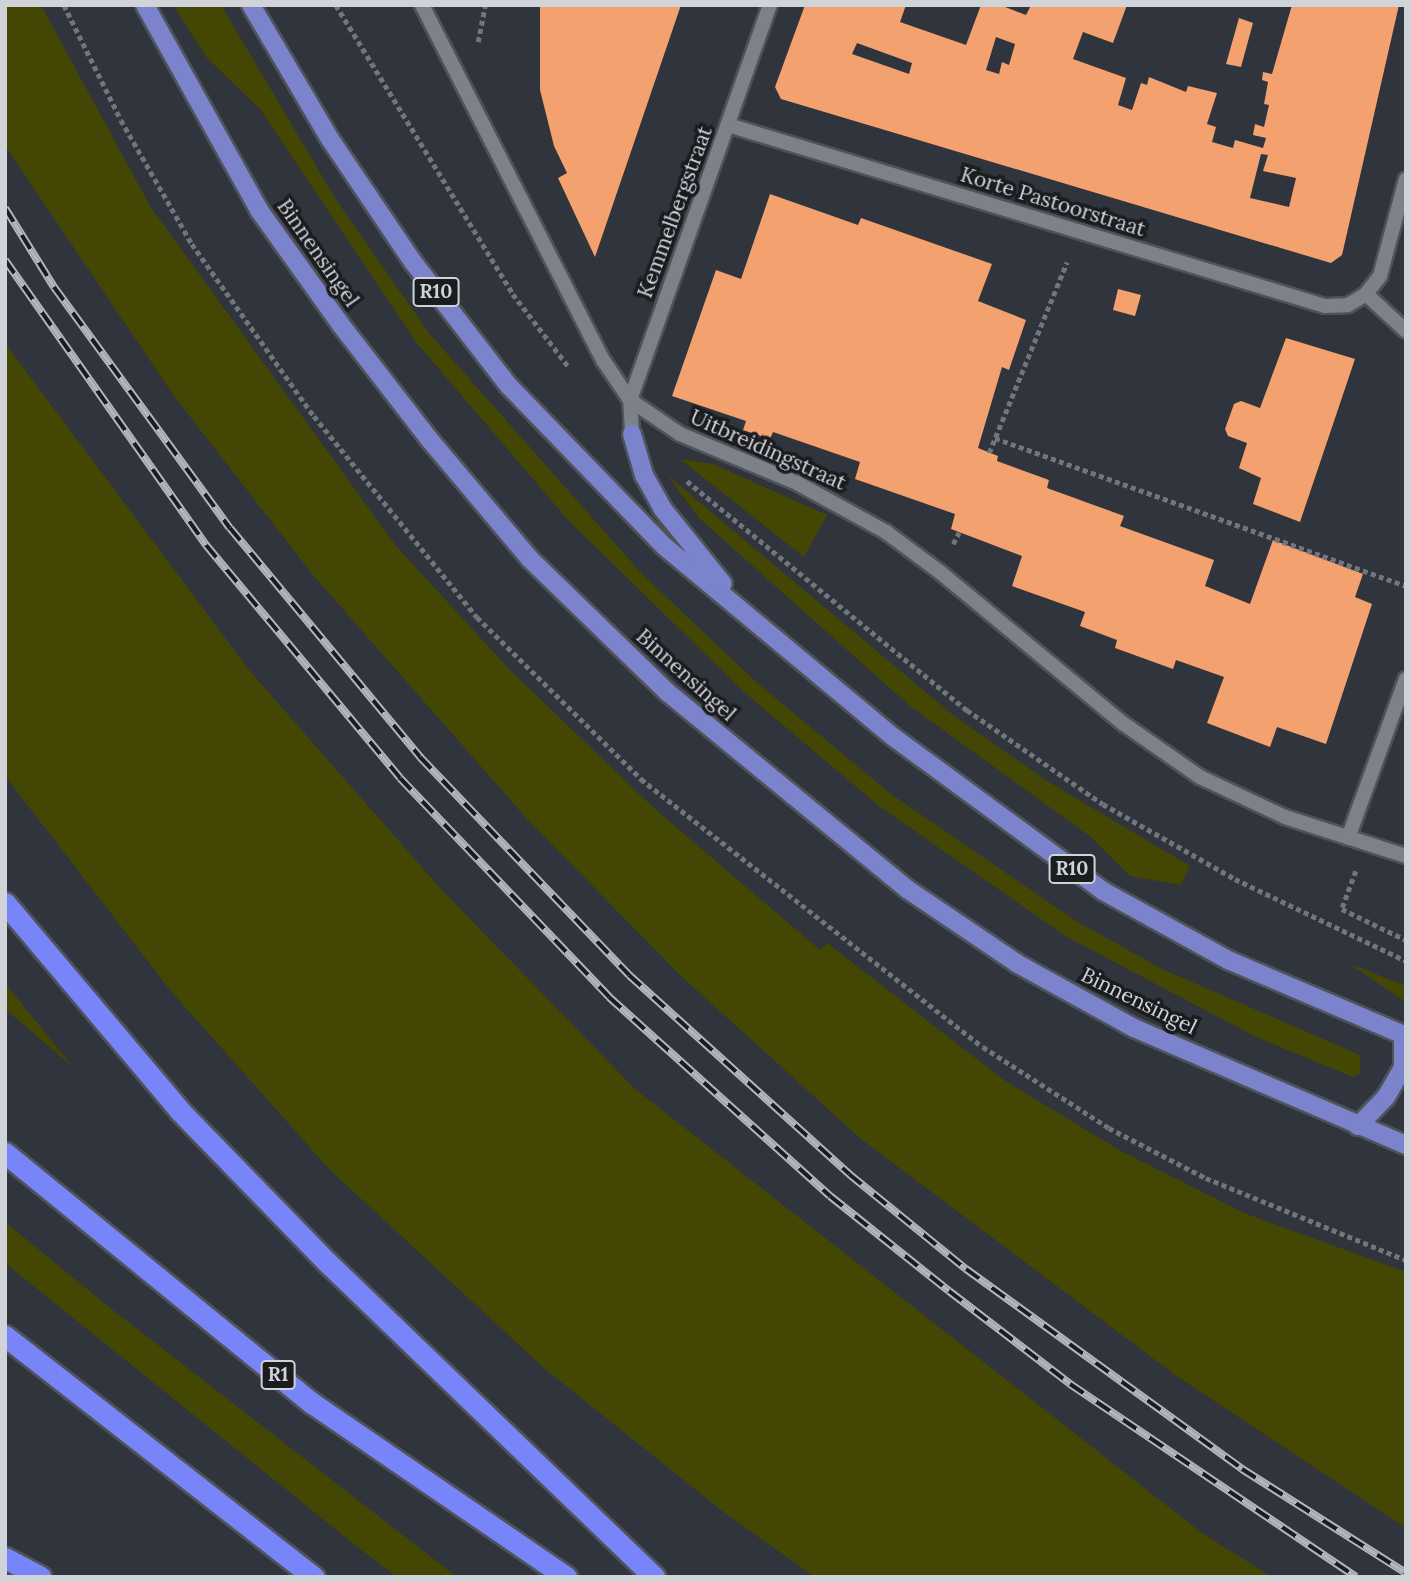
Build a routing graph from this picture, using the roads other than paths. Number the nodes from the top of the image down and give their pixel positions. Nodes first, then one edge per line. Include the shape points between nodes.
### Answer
1 (145, 5) edge
2 (251, 5) edge
3 (422, 5) edge
4 (770, 5) edge
5 (728, 125) junction
6 (1406, 179) edge
7 (1366, 294) junction
8 (1404, 333) edge
9 (630, 400) junction
10 (632, 434) joint
11 (775, 640) junction
12 (1406, 679) edge
13 (1348, 838) junction
14 (1406, 856) edge
15 (5, 903) edge
16 (1404, 1036) edge
17 (1358, 1126) junction
18 (1406, 1145) edge
19 (5, 1153) edge
20 (5, 1336) edge
21 (5, 1558) edge
22 (40, 1577) edge
23 (314, 1577) edge
24 (566, 1577) edge
25 (654, 1577) edge

1 - 17 main road, Binnensingel via 259,210 349,335 530,559 666,691 906,889 1018,964 1134,1028
2 - 11 main road, R10 via 330,139 414,262 509,386 664,545
3 - 9 street, Uitbreidingstraat via 603,360
4 - 5 street, Kemmelbergstraat
5 - 7 street, Korte Pastoorstraat via 1325,306 1348,305
5 - 9 street, Kemmelbergstraat
6 - 7 street via 1389,253
7 - 8 street
9 - 10 street, Kemmelbergstraat
9 - 13 street, Uitbreidingstraat via 680,434 797,483 886,532 1124,724 1200,777 1285,817
10 - 11 main road via 644,475 662,508 691,548
11 - 16 main road, R10 via 980,804 1102,891 1228,960
12 - 13 street
13 - 14 street, Uitbreidingstraat
15 - 25 highway via 180,1111 358,1293
16 - 17 main road via 1403,1068 1387,1097
17 - 18 main road, Binnensingel
19 - 24 highway, R1 via 312,1403
20 - 23 highway
21 - 22 highway

